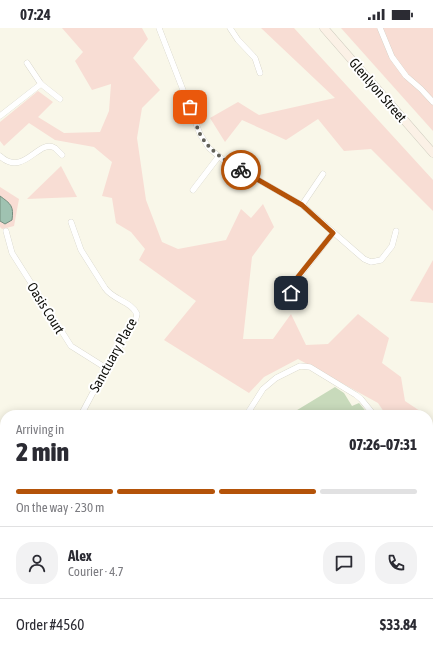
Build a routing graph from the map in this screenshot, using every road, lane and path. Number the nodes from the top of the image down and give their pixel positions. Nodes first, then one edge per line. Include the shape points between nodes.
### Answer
1 (159, 28) edge
2 (230, 28) edge
3 (324, 28) edge
4 (380, 28) edge
5 (27, 63) dead end
6 (260, 73) dead end
7 (41, 84) junction
8 (60, 99) dead end
9 (433, 102) edge
10 (0, 116) edge
11 (433, 153) edge
12 (62, 154) dead end
13 (0, 156) edge
14 (219, 156) junction
15 (323, 174) dead end
16 (194, 190) dead end
17 (302, 205) junction
18 (71, 222) dead end
19 (6, 231) dead end
20 (396, 231) dead end
21 (333, 233) junction
22 (291, 293) dead end
23 (106, 368) junction
24 (84, 410) edge
25 (250, 410) edge
26 (369, 410) edge

1 - 14 street via 200,134 209,148
2 - 6 street via 255,58
3 - 11 main road, Glenlyon Street
4 - 9 street via 392,57 406,76
5 - 7 street
7 - 8 street
7 - 10 street
12 - 13 street via 49,146 19,162 8,161
14 - 16 street
14 - 17 street
15 - 17 street
17 - 21 street
18 - 23 street, Sanctuary Place via 81,250 105,288 131,306 137,314 135,322
19 - 23 street, Oasis Court via 12,253 70,346
20 - 21 street via 392,246 381,260 371,262 364,260
21 - 22 street via 297,278
23 - 24 street, Sanctuary Place
25 - 26 street via 263,389 276,378 300,366 310,367 356,394

